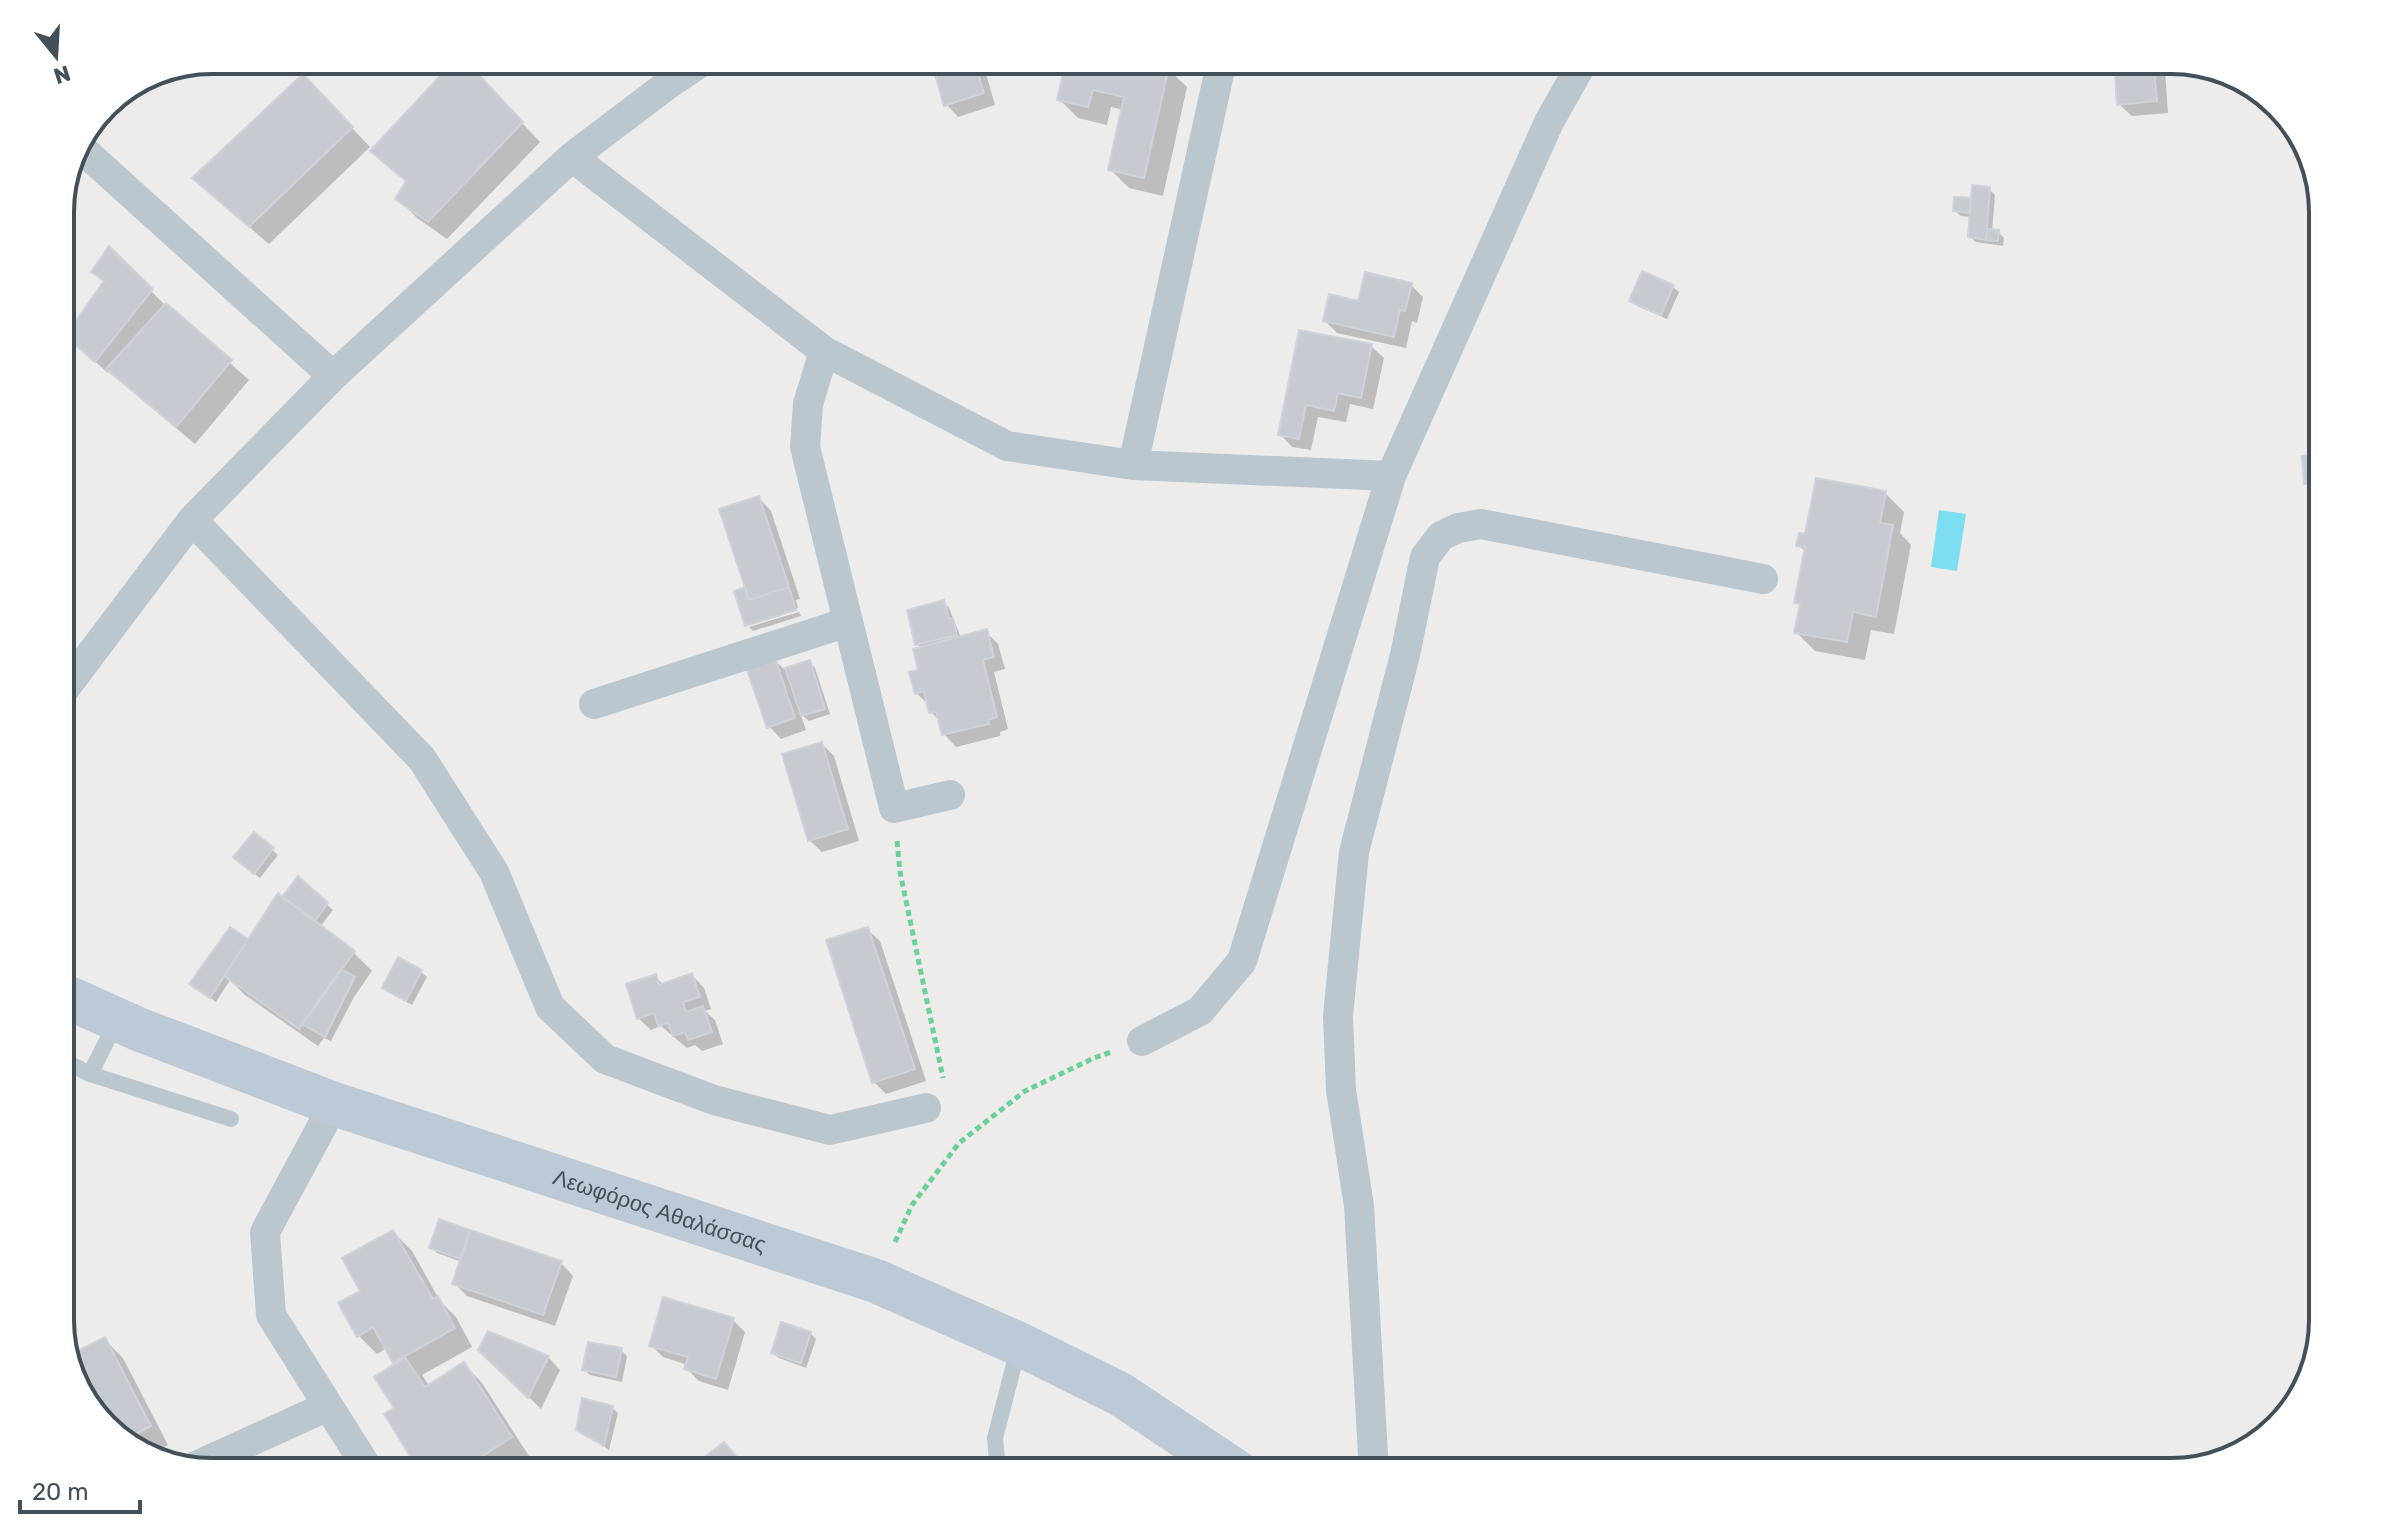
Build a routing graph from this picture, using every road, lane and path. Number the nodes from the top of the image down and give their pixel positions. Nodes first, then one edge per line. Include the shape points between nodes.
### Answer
1 (683, 74) edge
2 (1219, 74) edge
3 (1576, 74) edge
4 (88, 154) edge
5 (572, 157) junction
6 (824, 351) junction
7 (333, 376) junction
8 (1133, 465) junction
9 (1391, 476) junction
10 (192, 520) junction
11 (1763, 579) dead end
12 (848, 622) junction
13 (74, 676) edge
14 (594, 704) dead end
15 (950, 795) dead end
16 (894, 808) junction
17 (74, 1000) edge
18 (117, 1020) junction
19 (1142, 1041) joint
20 (74, 1066) edge
21 (90, 1074) junction
22 (334, 1104) junction
23 (926, 1108) joint
24 (231, 1119) dead end
25 (876, 1281) junction
26 (1019, 1344) junction
27 (328, 1406) junction
28 (214, 1458) edge
29 (361, 1458) edge
30 (997, 1458) edge
31 (1216, 1458) edge
32 (1373, 1458) edge

1 - 5 street
2 - 8 street
3 - 9 street via 1549,122
4 - 7 street
5 - 6 street
5 - 7 street
6 - 8 street via 1007,446
6 - 12 street via 808,404 805,447
7 - 10 street
8 - 9 street
9 - 19 street via 1242,961 1200,1011
10 - 13 street
10 - 23 street via 422,759 494,872 550,1007 605,1059 714,1100 830,1130
11 - 32 street via 1481,524 1441,536 1425,557 1354,852 1338,1016 1341,1090 1359,1206
12 - 14 street
12 - 16 street
15 - 16 street
16 - 23 path via 900,872 944,1080
17 - 18 main road, Λεωφόρος Αθαλάσσας
18 - 21 lane
18 - 22 main road, Λεωφόρος Αθαλάσσας
19 - 25 path via 1025,1091 959,1143 912,1205
20 - 21 lane
21 - 24 lane
22 - 25 main road, Λεωφόρος Αθαλάσσας
22 - 27 street via 265,1232 271,1315
25 - 26 main road, Λεωφόρος Αθαλάσσας
26 - 30 lane via 995,1438
26 - 31 main road, Λεωφόρος Αθαλάσσας via 1120,1394
27 - 28 street
27 - 29 street

